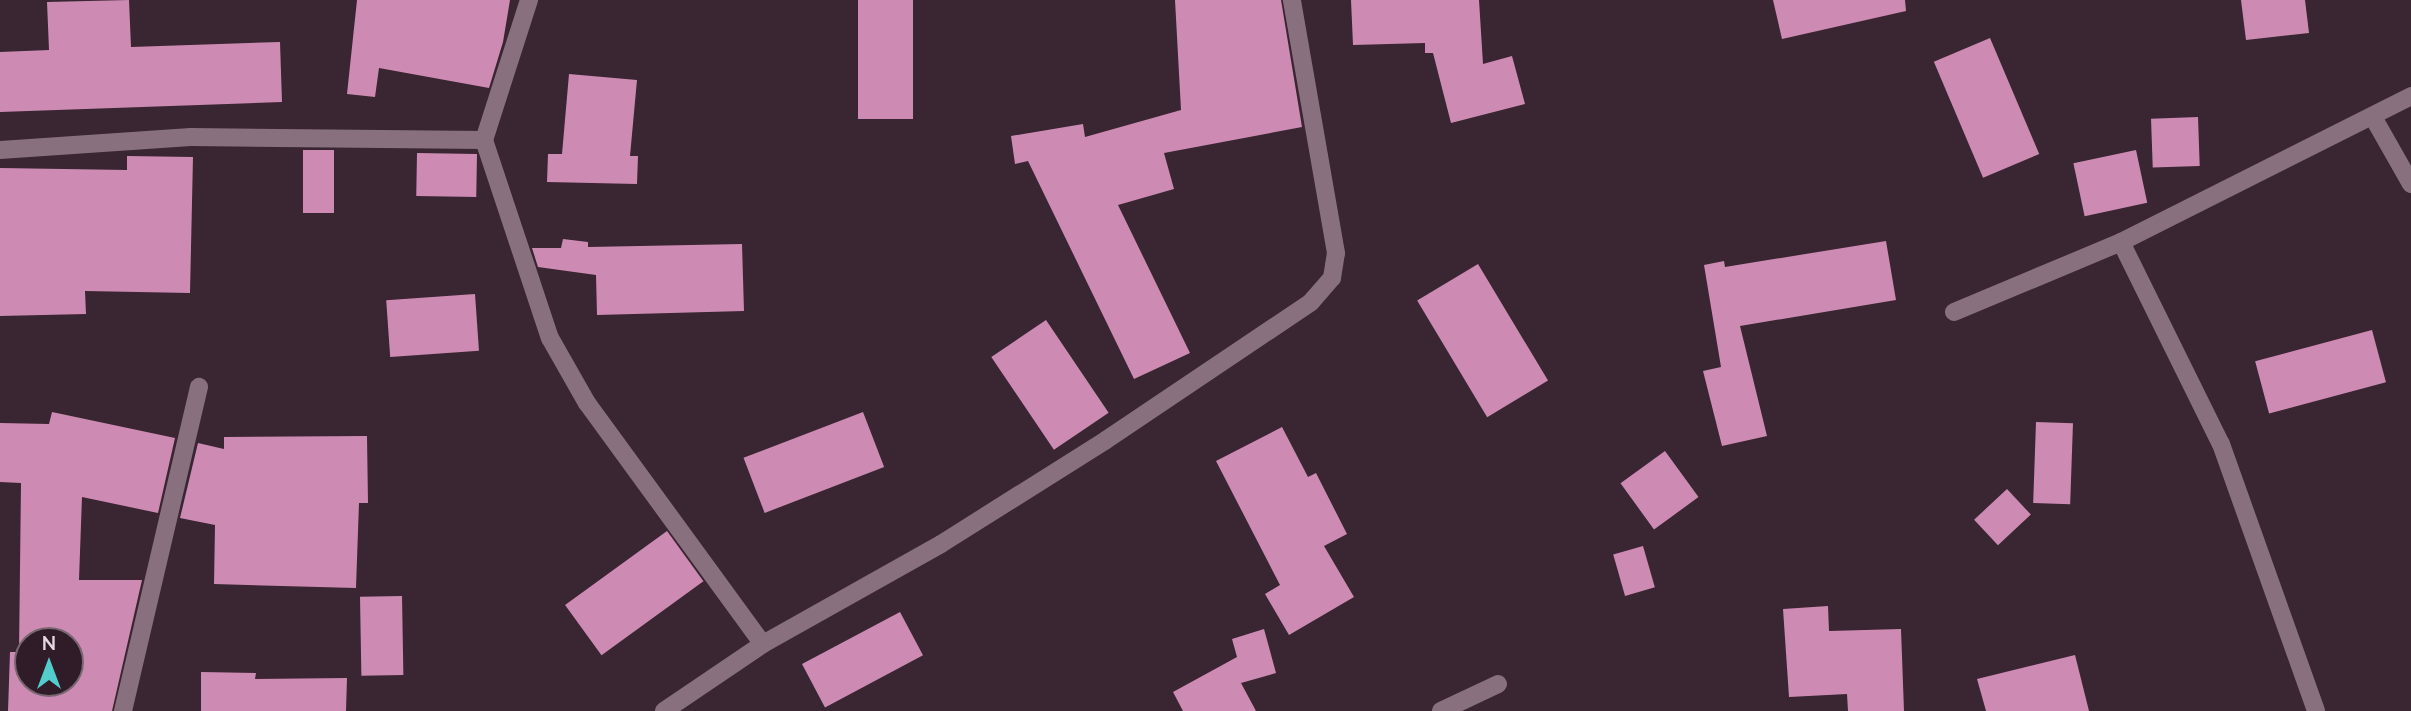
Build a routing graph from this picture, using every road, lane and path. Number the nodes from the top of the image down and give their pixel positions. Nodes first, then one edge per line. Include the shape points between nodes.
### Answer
1 (529, 0) edge
2 (1293, 0) edge
3 (2411, 96) edge
4 (2373, 117) junction
5 (484, 140) junction
6 (0, 150) edge
7 (2411, 184) edge
8 (2121, 242) junction
9 (1954, 312) dead end
10 (199, 387) dead end
11 (763, 644) junction
12 (1498, 684) dead end
13 (123, 711) edge
14 (664, 711) edge
15 (1441, 711) edge
16 (2316, 711) edge

1 - 5 street
2 - 11 street via 1336,253 1332,278 1311,302 1105,440 941,544
3 - 4 street
4 - 7 street
4 - 8 street
5 - 6 street via 191,137
5 - 11 street via 550,338 587,403
8 - 9 street
8 - 16 street via 2221,444
10 - 13 street
11 - 14 street
12 - 15 street

